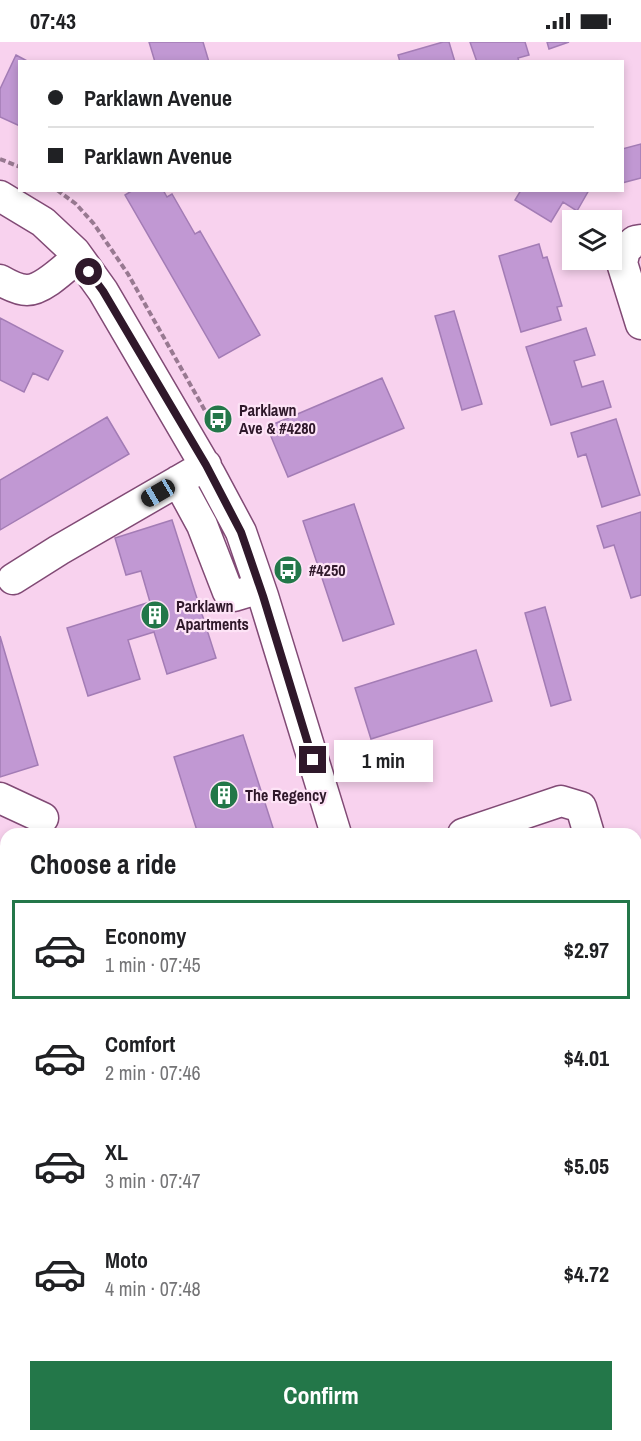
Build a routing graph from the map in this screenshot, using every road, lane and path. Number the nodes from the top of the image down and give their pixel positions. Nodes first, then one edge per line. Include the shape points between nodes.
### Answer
1 (0, 159) edge
2 (18, 166) edge
3 (0, 196) edge
4 (641, 240) edge
5 (78, 257) junction
6 (0, 280) edge
7 (641, 324) edge
8 (206, 465) junction
9 (178, 481) junction
10 (13, 579) dead end
11 (260, 588) junction
12 (0, 798) edge
13 (43, 818) dead end
14 (334, 828) edge
15 (481, 828) edge
16 (587, 828) edge

1 - 2 path
3 - 5 street via 43,222
4 - 7 street via 625,250 622,263
5 - 6 street via 42,286 27,290
5 - 8 street via 103,291
8 - 9 street
8 - 11 street via 241,532
9 - 10 street
9 - 11 street via 202,525 228,592 234,596
11 - 14 street
12 - 13 street
15 - 16 street via 561,801 580,807

